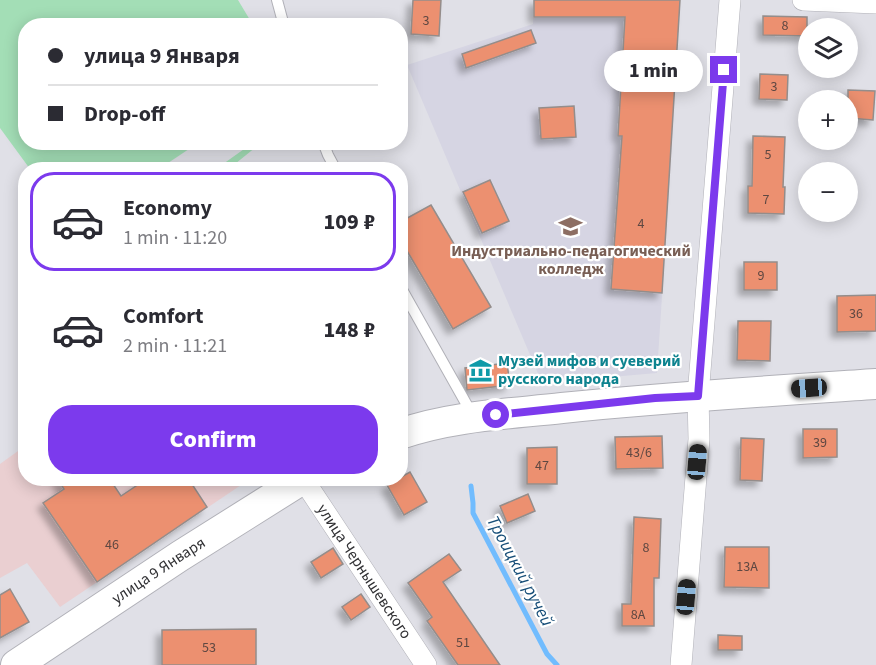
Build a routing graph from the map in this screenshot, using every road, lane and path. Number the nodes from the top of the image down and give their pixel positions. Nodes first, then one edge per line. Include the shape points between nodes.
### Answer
1 (277, 0) edge
2 (730, 0) edge
3 (803, 0) edge
4 (876, 3) edge
5 (282, 18) edge
6 (408, 300) edge
7 (876, 384) edge
8 (698, 396) junction
9 (473, 417) junction
10 (408, 432) edge
11 (292, 486) edge
12 (308, 486) edge
13 (16, 665) edge
14 (426, 665) edge
15 (681, 665) edge

1 - 5 lane
2 - 8 street
3 - 4 street
6 - 9 lane
7 - 8 main road
8 - 9 main road
8 - 15 street via 699,439
9 - 10 main road
11 - 13 main road, улица 9 Января
12 - 14 street, улица Чернышевского

